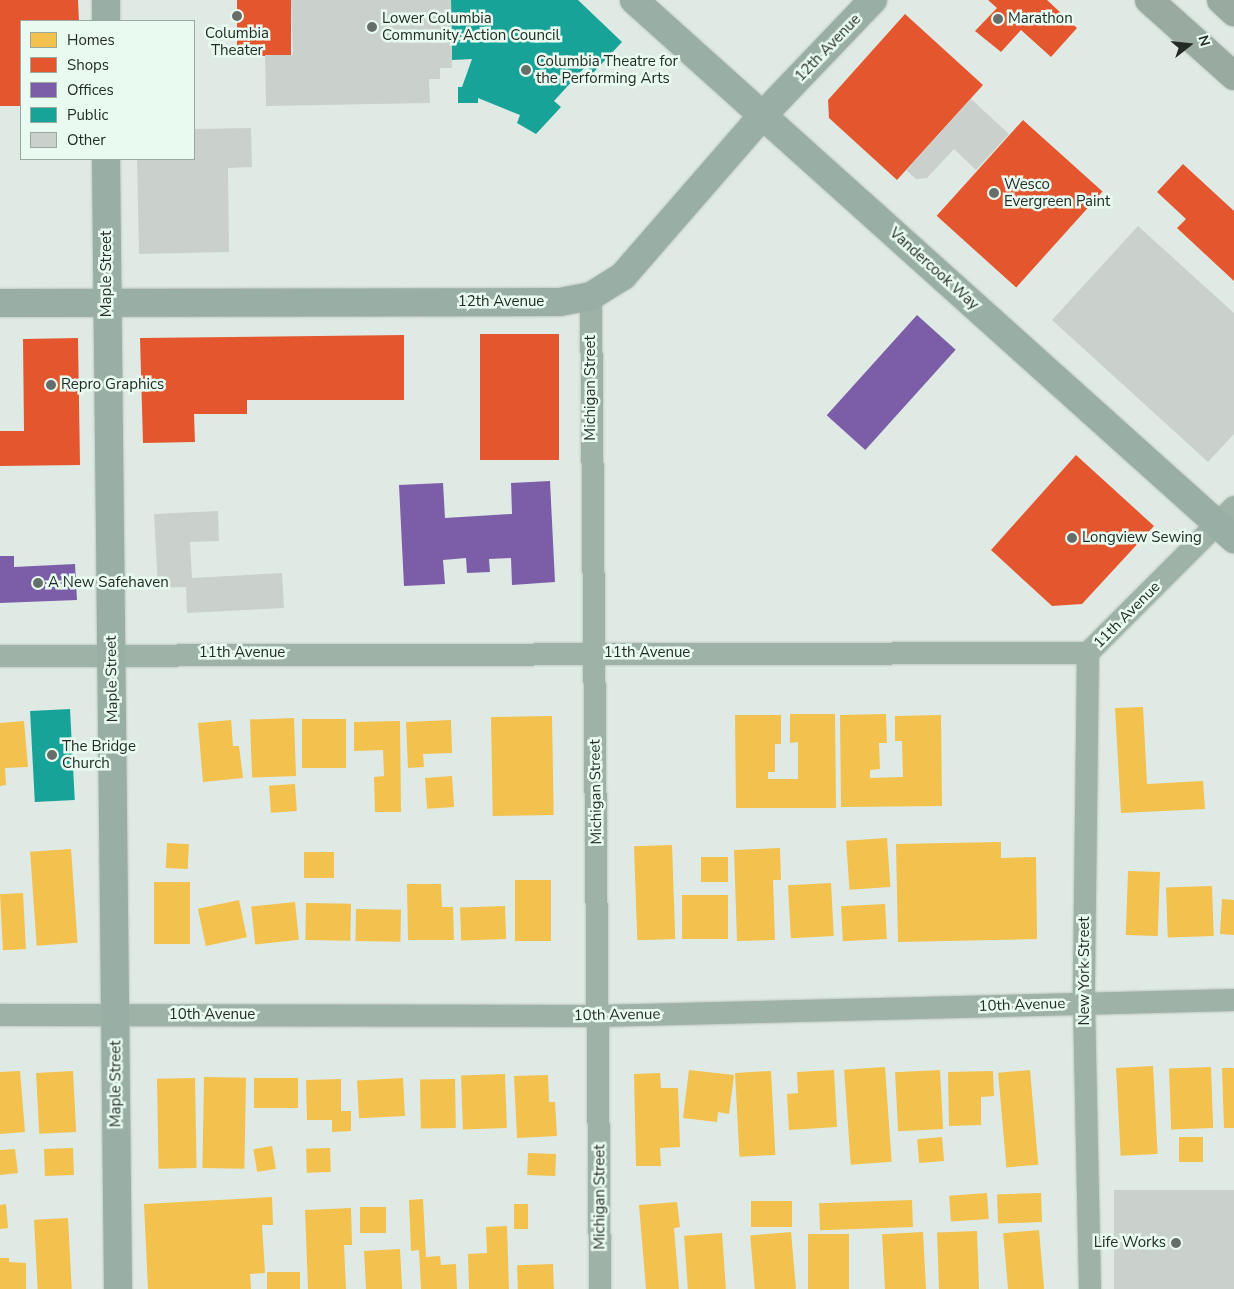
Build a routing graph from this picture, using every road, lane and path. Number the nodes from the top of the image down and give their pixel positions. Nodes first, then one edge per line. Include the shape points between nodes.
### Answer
1 (106, 0) edge
2 (634, 0) edge
3 (873, 0) edge
4 (1149, 0) edge
5 (1221, 0) edge
6 (1234, 12) edge
7 (106, 20) edge
8 (1234, 76) edge
9 (763, 115) junction
10 (106, 160) edge
11 (591, 296) junction
12 (107, 302) junction
13 (0, 303) edge
14 (1229, 523) edge
15 (594, 653) junction
16 (1088, 653) junction
17 (112, 654) junction
18 (0, 656) edge
19 (1234, 1000) edge
20 (1084, 1003) junction
21 (0, 1015) edge
22 (116, 1015) junction
23 (598, 1016) junction
24 (118, 1289) edge
25 (600, 1289) edge
26 (1090, 1289) edge

1 - 7 street
2 - 9 street, Vandercook Way
3 - 9 street, 12th Avenue
4 - 8 main road
5 - 6 main road
9 - 11 street, 12th Avenue via 623,276
9 - 14 street, Vandercook Way
10 - 12 street, Maple Street
11 - 12 street, 12th Avenue via 560,302
11 - 15 street, Michigan Street
12 - 13 street, 12th Avenue
12 - 17 street, Maple Street
14 - 16 street, 11th Avenue
15 - 16 street, 11th Avenue
15 - 17 street, 11th Avenue
15 - 23 street, Michigan Street
16 - 20 street, New York Street
17 - 18 street, 11th Avenue
17 - 22 street, Maple Street
19 - 20 street, 10th Avenue
20 - 23 street, 10th Avenue
20 - 26 street, New York Street
21 - 22 street, 10th Avenue
22 - 23 street, 10th Avenue
22 - 24 street, Maple Street
23 - 25 street, Michigan Street

